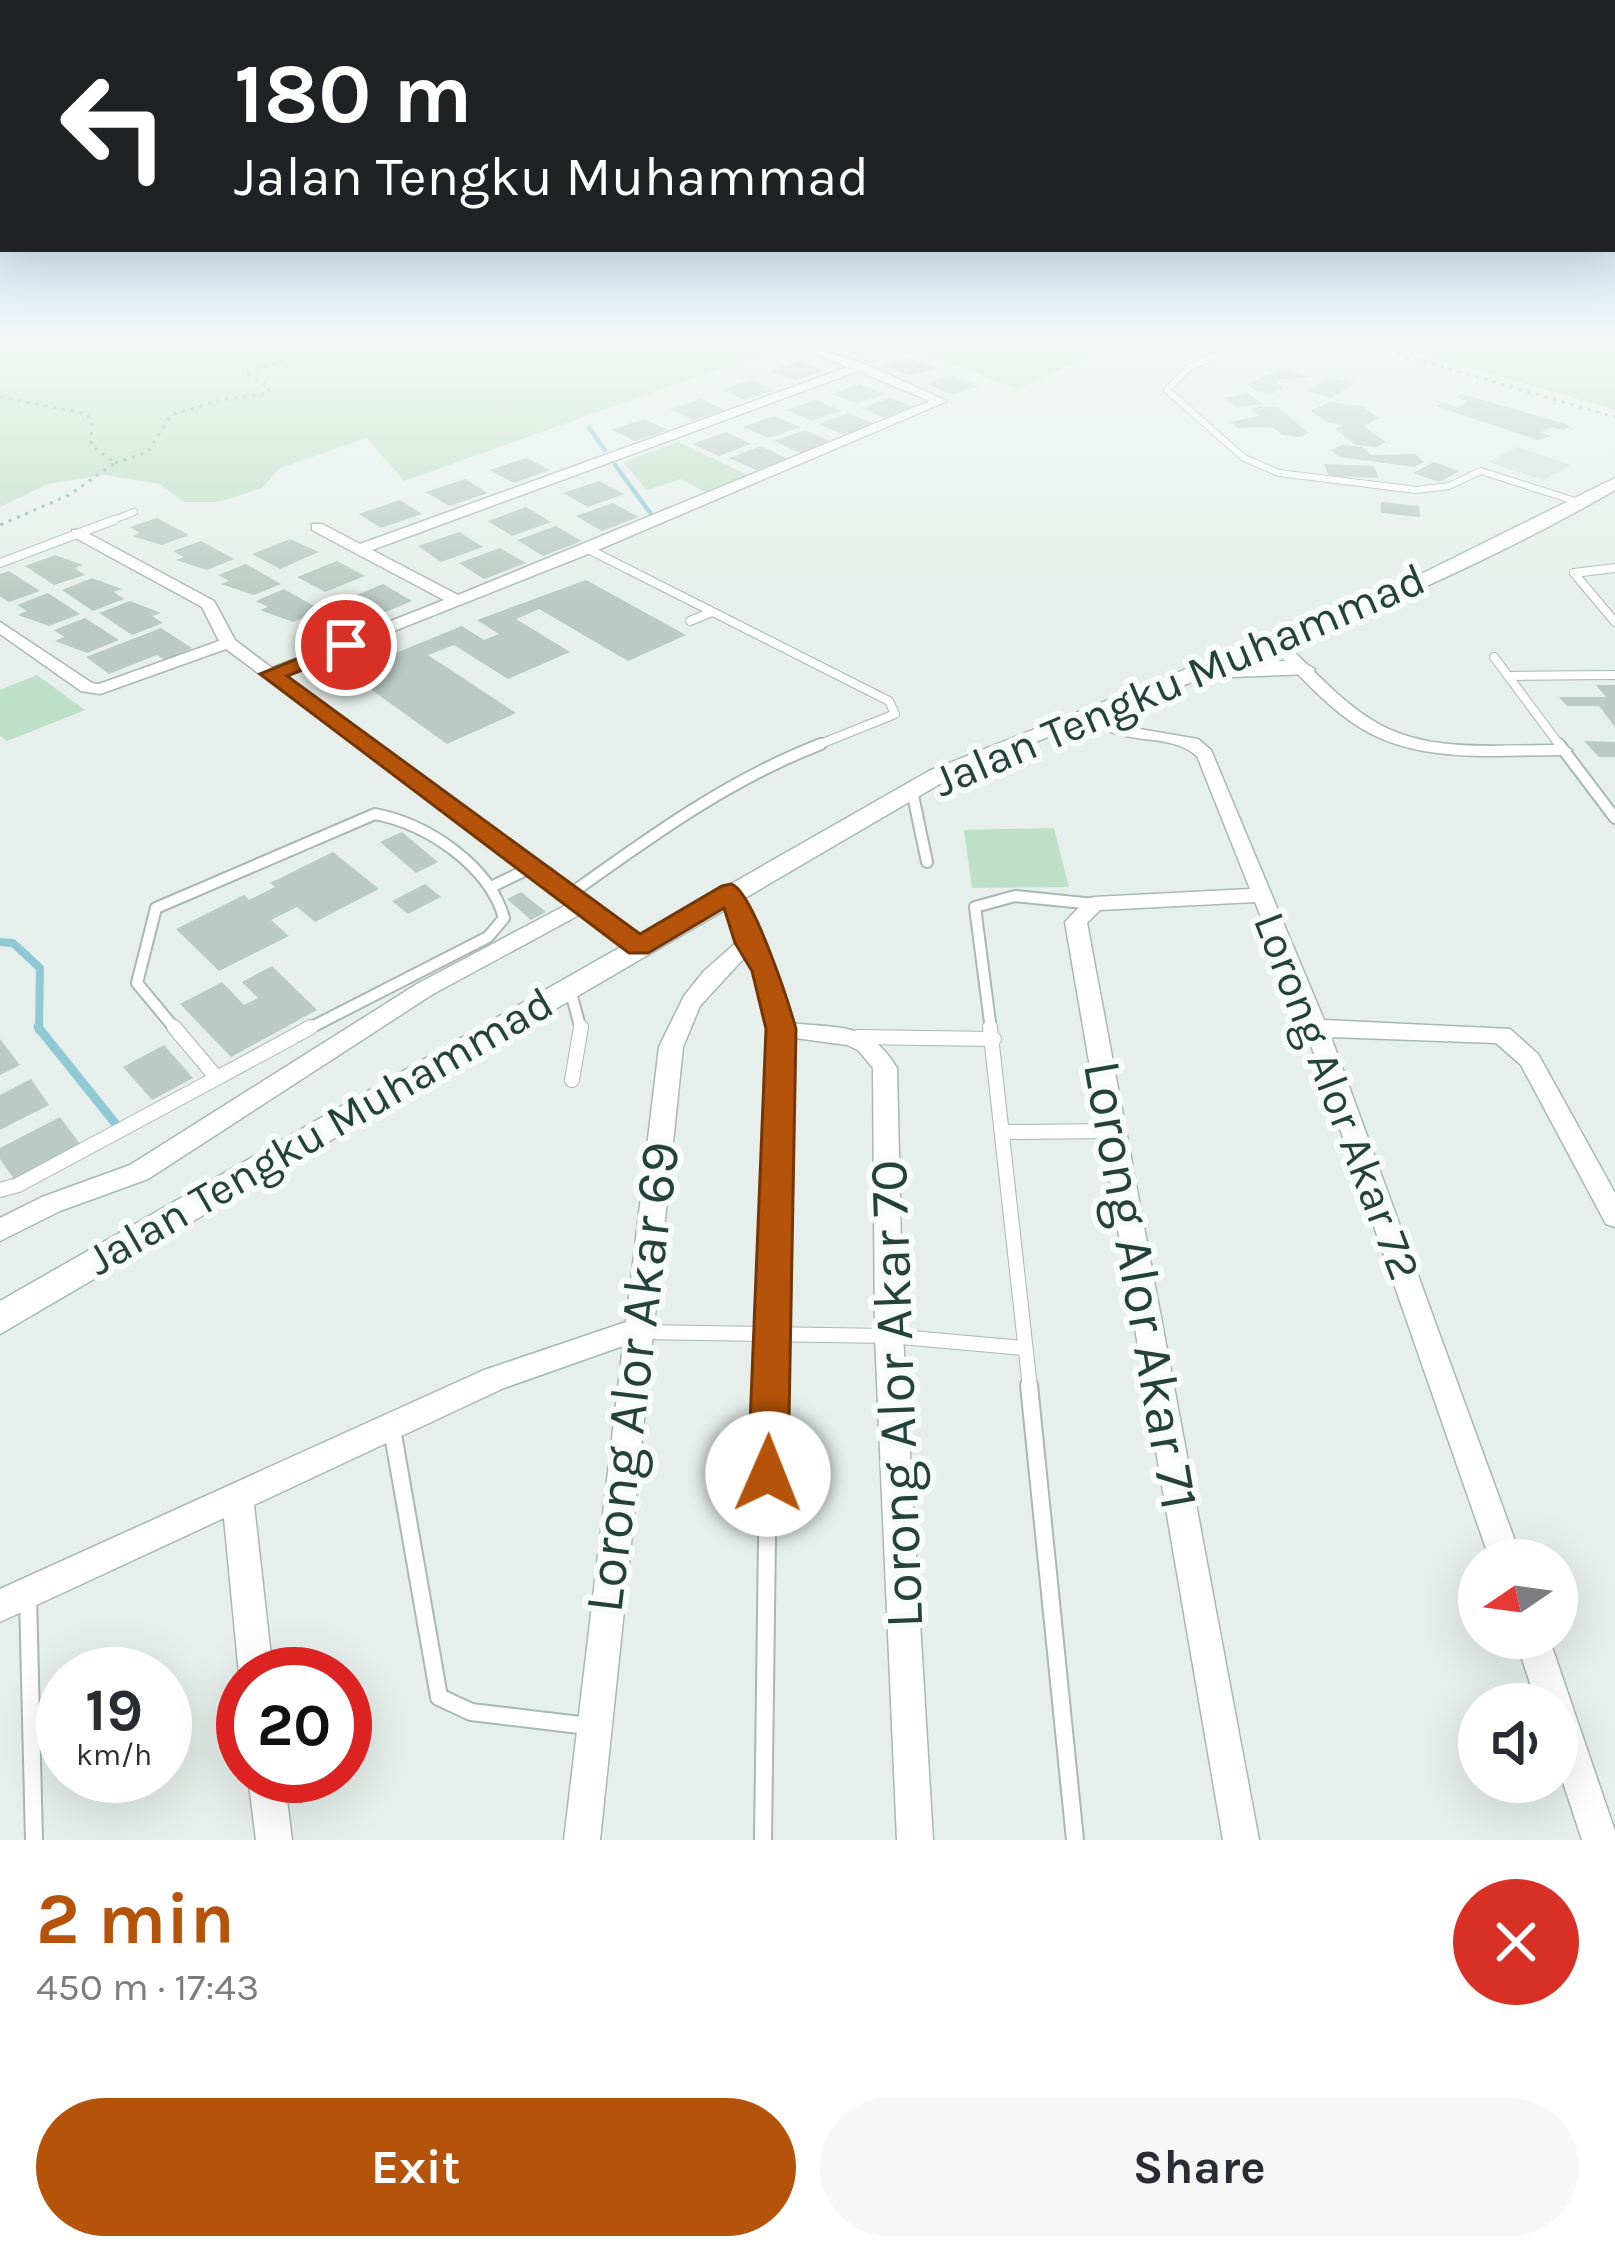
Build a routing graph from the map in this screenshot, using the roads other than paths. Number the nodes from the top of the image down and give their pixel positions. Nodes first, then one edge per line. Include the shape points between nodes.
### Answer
1 (688, 430) edge
2 (874, 430) edge
3 (1214, 430) edge
4 (1615, 483) edge
5 (1581, 503) junction
6 (134, 512) dead end
7 (317, 527) dead end
8 (77, 533) junction
9 (359, 549) junction
10 (588, 549) junction
11 (0, 563) edge
12 (1615, 568) edge
13 (458, 601) junction
14 (712, 612) junction
15 (690, 622) dead end
16 (1615, 622) edge
17 (0, 627) edge
18 (228, 643) junction
19 (1276, 643) junction
20 (1494, 657) dead end
21 (1304, 669) junction
22 (271, 674) junction
23 (1615, 675) edge
24 (1508, 676) junction
25 (1182, 679) junction
26 (1089, 712) junction
27 (1563, 750) junction
28 (912, 791) junction
29 (1615, 818) edge
30 (927, 862) dead end
31 (532, 868) junction
32 (494, 886) junction
33 (731, 892) junction
34 (1262, 896) junction
35 (576, 900) junction
36 (1094, 904) junction
37 (749, 943) junction
38 (638, 946) junction
39 (569, 986) junction
40 (1316, 1028) junction
41 (781, 1029) junction
42 (854, 1037) junction
43 (994, 1040) junction
44 (218, 1079) junction
45 (572, 1080) dead end
46 (1116, 1130) junction
47 (1004, 1132) junction
48 (0, 1190) edge
49 (1615, 1217) edge
50 (0, 1230) edge
51 (0, 1319) edge
52 (638, 1332) junction
53 (770, 1336) junction
54 (889, 1336) junction
55 (1024, 1348) junction
56 (392, 1426) junction
57 (238, 1500) junction
58 (1498, 1539) edge
59 (14, 1601) edge
60 (253, 1647) edge
61 (592, 1727) junction
62 (1578, 1774) edge
63 (269, 1803) edge
64 (34, 1840) edge
65 (274, 1840) edge
66 (582, 1840) edge
67 (763, 1840) edge
68 (915, 1840) edge
69 (1075, 1840) edge
70 (1240, 1840) edge
71 (1600, 1840) edge

1 - 9 street
2 - 10 street
3 - 5 lane via 1255,464 1293,476 1437,489 1481,471
4 - 5 main road, Jalan Tengku Muhammad
5 - 19 main road, Jalan Tengku Muhammad
6 - 8 lane
7 - 9 street
8 - 11 lane
8 - 18 street via 208,604
9 - 13 street
10 - 13 street
10 - 14 lane
12 - 16 lane via 1574,573
13 - 22 street
14 - 15 lane
14 - 35 lane via 890,701 895,714 759,768 677,818
17 - 18 street via 100,689
18 - 22 street
19 - 21 street
19 - 25 main road, Jalan Tengku Muhammad
20 - 24 lane
21 - 25 main road
21 - 27 street via 1371,728 1407,742
22 - 31 street
23 - 24 lane
24 - 27 lane
25 - 26 main road, Jalan Tengku Muhammad
26 - 28 main road, Jalan Tengku Muhammad
26 - 34 street, Lorong Alor Akar 72 via 1111,729 1192,742 1205,754
27 - 29 lane
28 - 30 lane
28 - 33 main road, Jalan Tengku Muhammad
31 - 32 lane
31 - 35 street
32 - 44 lane via 504,918 490,935
32 - 44 lane via 411,822 375,814 156,908 136,983
33 - 37 street
33 - 38 main road, Jalan Tengku Muhammad
34 - 36 street
34 - 40 street, Lorong Alor Akar 72
35 - 38 street
35 - 50 street via 139,1172
36 - 43 lane via 1049,897 986,899 975,907
36 - 46 street, Lorong Alor Akar 71 via 1082,912 1076,936
37 - 41 street via 766,971
37 - 52 street, Lorong Alor Akar 69 via 717,969 678,1021
38 - 39 main road, Jalan Tengku Muhammad
39 - 45 lane via 581,1028
39 - 51 main road, Jalan Tengku Muhammad
40 - 49 street via 1502,1035 1530,1060
40 - 58 street, Lorong Alor Akar 72
41 - 42 street
41 - 53 lane
42 - 43 lane
42 - 54 street, Lorong Alor Akar 70 via 869,1042 885,1068
43 - 47 lane
44 - 48 lane
46 - 47 lane
46 - 70 street, Lorong Alor Akar 71
47 - 55 lane
52 - 53 lane
52 - 56 street via 494,1379
52 - 61 street, Lorong Alor Akar 69
53 - 54 lane
53 - 67 lane
54 - 55 lane
54 - 68 street, Lorong Alor Akar 70
55 - 69 lane
56 - 57 street
56 - 61 lane via 439,1697 471,1712
57 - 59 street
57 - 60 street
59 - 64 lane
61 - 66 street, Lorong Alor Akar 69
62 - 71 street
63 - 65 street

